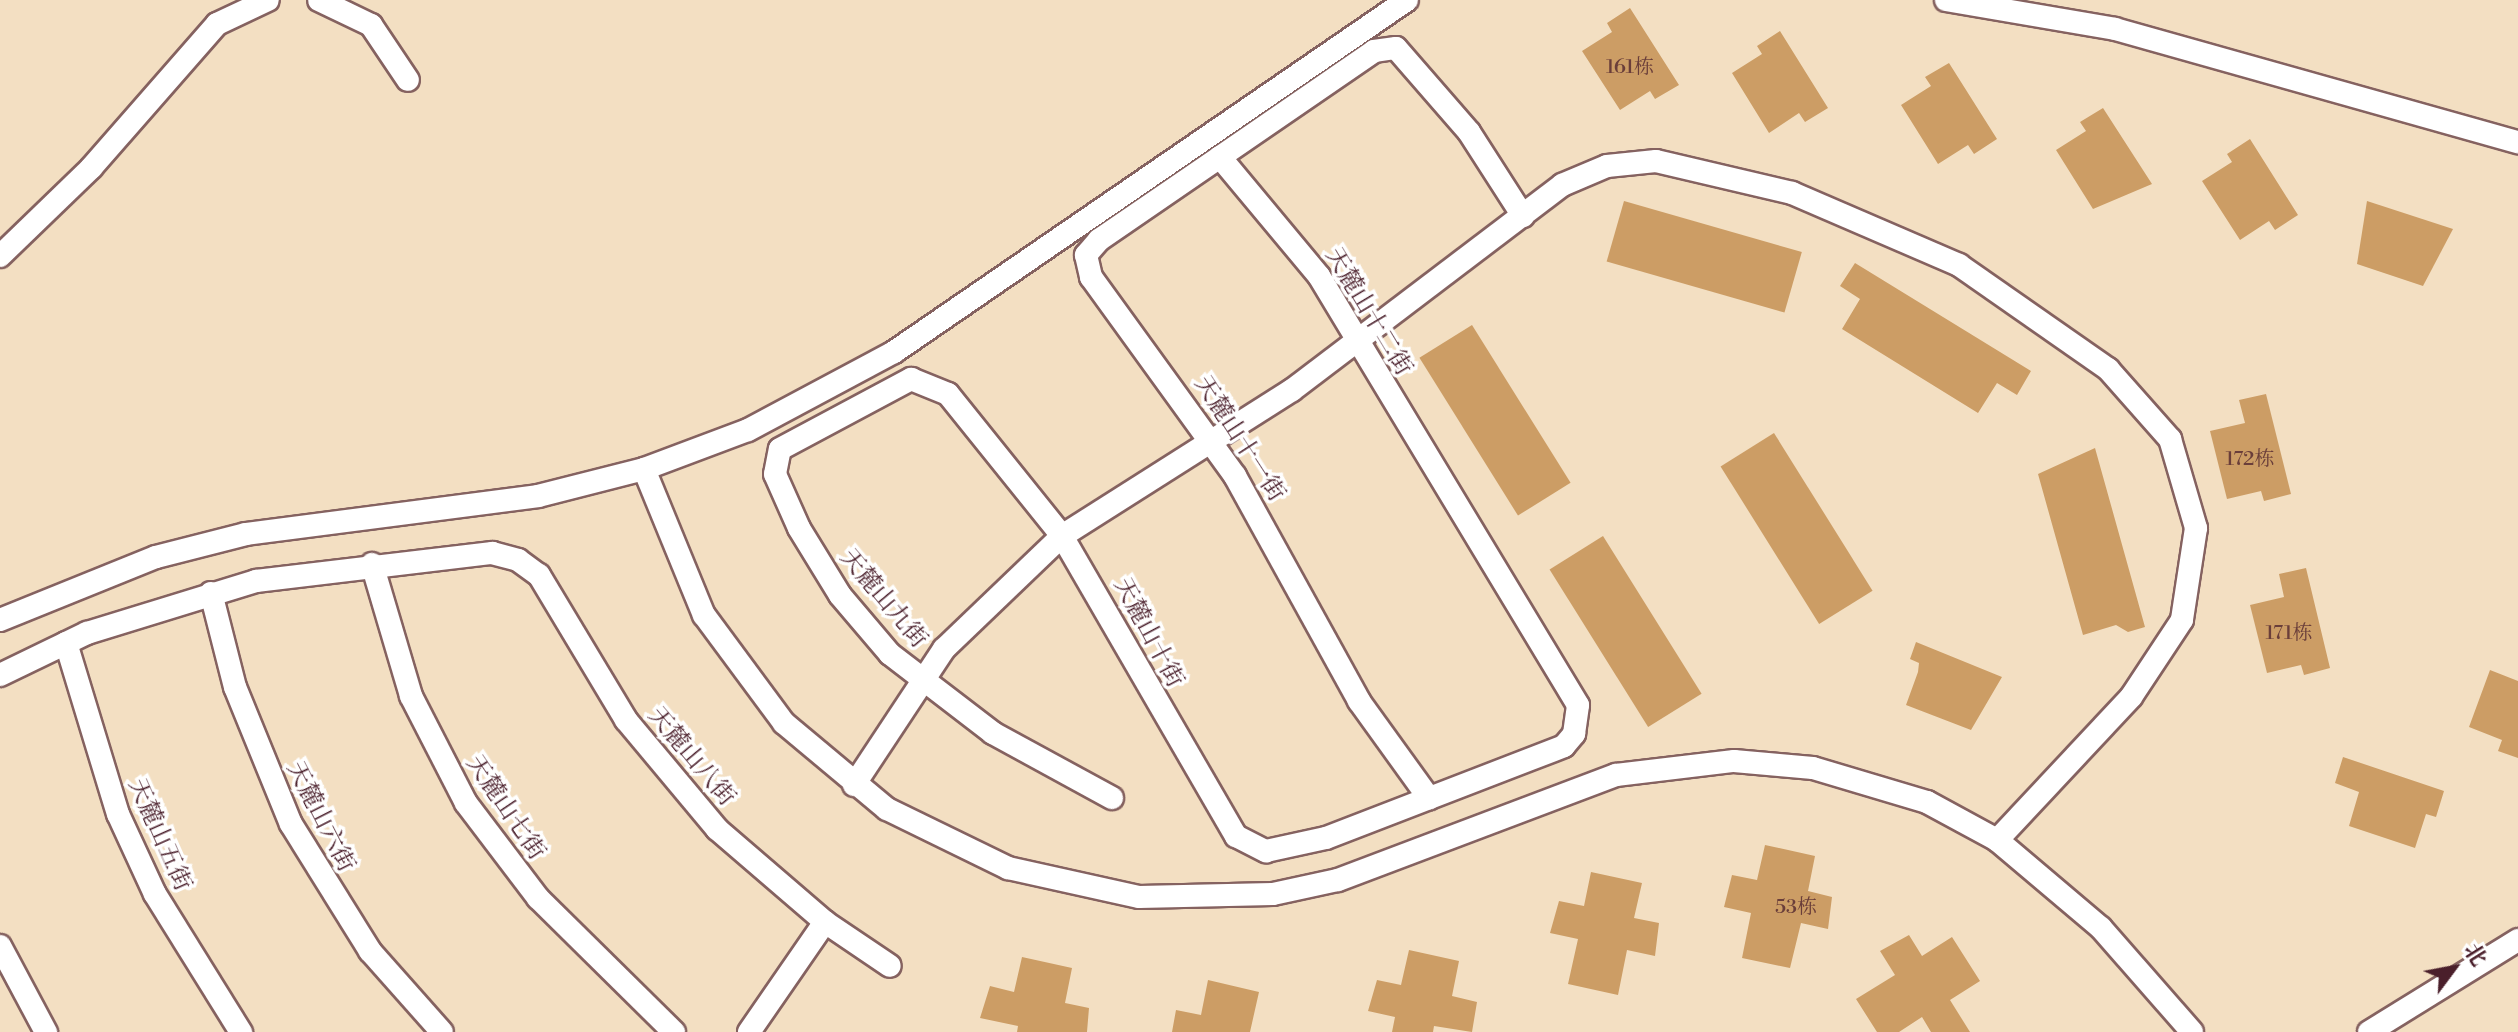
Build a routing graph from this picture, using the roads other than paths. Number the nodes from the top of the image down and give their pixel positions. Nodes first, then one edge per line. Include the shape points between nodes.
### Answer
1 (268, 0) edge
2 (319, 0) edge
3 (1407, 0) edge
4 (1946, 0) edge
5 (408, 80) dead end
6 (2518, 142) edge
7 (1220, 157) junction
8 (1523, 216) junction
9 (0, 256) edge
10 (1360, 342) junction
11 (841, 414) joint
12 (1212, 443) junction
13 (644, 469) junction
14 (1062, 536) junction
15 (372, 564) junction
16 (211, 593) junction
17 (0, 620) edge
18 (66, 643) junction
19 (0, 675) edge
20 (919, 681) junction
21 (854, 785) junction
22 (1112, 798) dead end
23 (1429, 798) junction
24 (1997, 840) junction
25 (825, 922) junction
26 (2518, 940) edge
27 (0, 946) edge
28 (890, 966) dead end
29 (46, 1032) edge
30 (241, 1032) edge
31 (442, 1032) edge
32 (674, 1032) edge
33 (749, 1032) edge
34 (2192, 1032) edge
35 (2369, 1032) edge

1 - 9 street via 217,24 91,168
2 - 5 street via 371,25
3 - 13 street via 894,352 760,425
4 - 6 street via 2115,29
7 - 8 street via 1374,51 1396,48 1469,132
7 - 10 street, 天麓山十二街 via 1282,227
7 - 12 street, 天麓山十一街 via 1086,255 1091,277
8 - 10 street
8 - 24 street via 1573,180 1607,166 1656,161 1792,193 1959,265 2036,314 2143,401 2188,482 2194,575 2182,620 2141,685
10 - 12 street
10 - 23 street, 天麓山十二街 via 1481,555 1578,705 1574,734 1564,746
11 - 14 street, 天麓山十街 via 891,386 931,382 978,428
11 - 20 street, 天麓山九街 via 780,449 775,474 840,595
12 - 14 street
12 - 23 street, 天麓山十一街 via 1359,701
13 - 17 street via 485,505 246,534 156,557
13 - 21 street via 674,554 741,672 784,723
14 - 20 street via 981,608
14 - 23 street, 天麓山十街 via 1193,768 1250,847 1326,838
15 - 16 street
15 - 25 street, 天麓山八街 via 492,553 539,575 595,672 669,777 759,868
15 - 32 street, 天麓山七街 via 411,696 466,803 538,898
16 - 18 street
16 - 31 street, 天麓山六街 via 235,687 291,824 370,951
18 - 19 street
18 - 30 street, 天麓山五街 via 118,814 191,958
20 - 21 street
20 - 22 street, 天麓山九街 via 993,733
21 - 24 street via 946,842 1008,868 1139,897 1206,899 1338,880 1578,787 1694,762 1774,763 1852,776 1927,802
24 - 34 street via 2101,928
25 - 28 street, 天麓山八街
25 - 33 street
26 - 35 street
27 - 29 street

